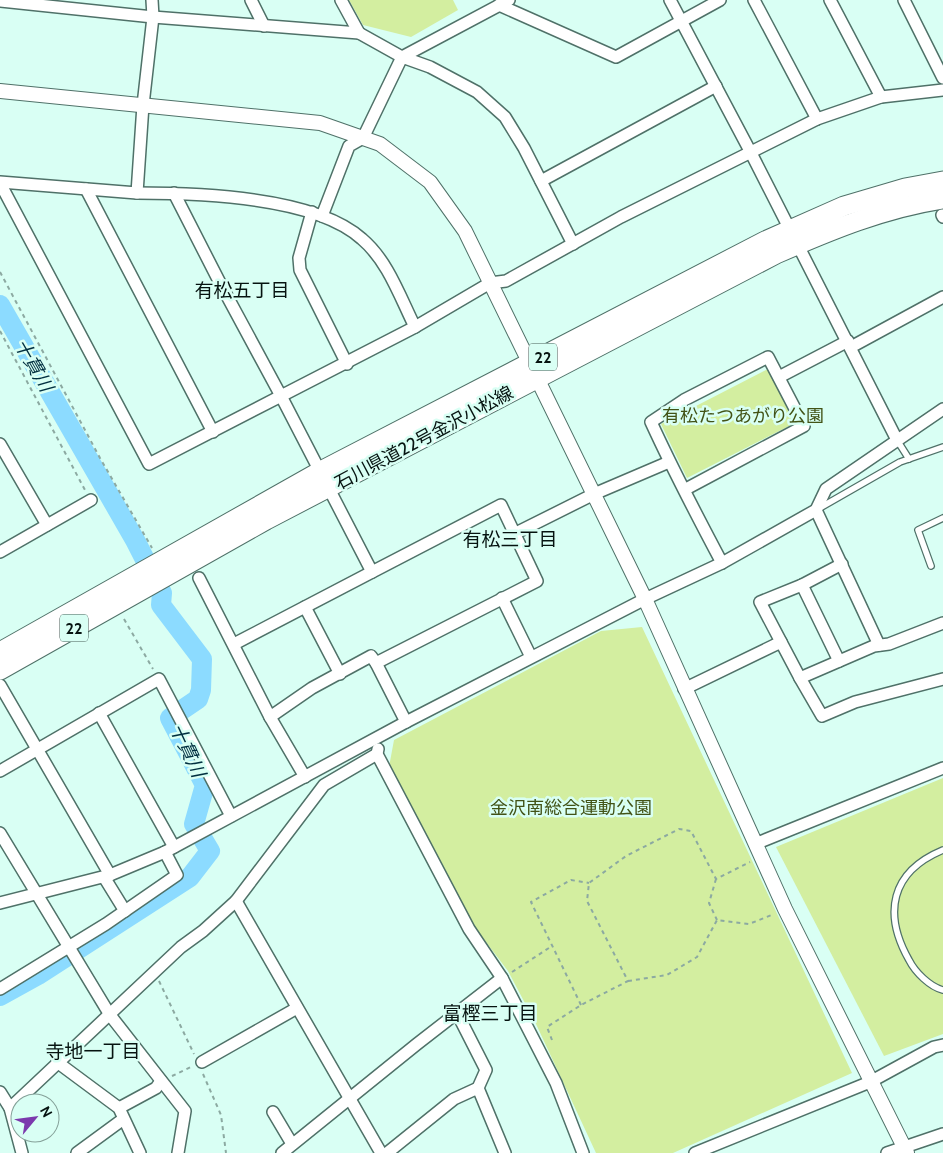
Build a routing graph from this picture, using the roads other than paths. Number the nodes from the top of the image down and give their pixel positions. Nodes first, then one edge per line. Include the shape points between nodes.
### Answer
1 (152, 0) edge
2 (251, 0) edge
3 (341, 0) edge
4 (670, 0) edge
5 (720, 0) edge
6 (754, 0) edge
7 (830, 0) edge
8 (904, 0) edge
9 (0, 1) edge
10 (504, 3) edge
11 (154, 17) junction
12 (682, 21) junction
13 (264, 26) junction
14 (359, 33) junction
15 (402, 57) junction
16 (943, 78) edge
17 (716, 86) junction
18 (943, 90) edge
19 (0, 91) edge
20 (881, 97) junction
21 (143, 105) junction
22 (817, 119) junction
23 (363, 138) junction
24 (750, 151) junction
25 (541, 181) junction
26 (943, 181) edge
27 (0, 182) edge
28 (86, 189) junction
29 (137, 193) junction
30 (174, 193) junction
31 (943, 210) edge
32 (317, 214) junction
33 (793, 237) junction
34 (573, 244) junction
35 (490, 283) junction
36 (943, 298) edge
37 (415, 327) junction
38 (849, 344) junction
39 (347, 364) junction
40 (533, 371) junction
41 (779, 376) junction
42 (281, 396) junction
43 (943, 409) edge
44 (212, 432) junction
45 (897, 440) junction
46 (0, 444) edge
47 (943, 447) edge
48 (909, 459) junction
49 (669, 462) junction
50 (5, 464) edge
51 (324, 480) junction
52 (684, 490) junction
53 (594, 494) junction
54 (91, 500) road end
55 (816, 510) junction
56 (943, 518) edge
57 (47, 525) junction
58 (514, 534) junction
59 (0, 552) edge
60 (722, 563) junction
61 (842, 564) junction
62 (931, 566) dead end
63 (154, 572) junction
64 (372, 572) junction
65 (199, 578) dead end
66 (802, 584) junction
67 (502, 598) junction
68 (645, 599) junction
69 (305, 607) junction
70 (943, 623) edge
71 (781, 642) junction
72 (234, 644) junction
73 (879, 645) junction
74 (0, 652) edge
75 (532, 657) junction
76 (839, 661) junction
77 (376, 663) junction
78 (0, 670) edge
79 (340, 674) junction
80 (800, 678) junction
81 (943, 679) edge
82 (0, 686) edge
83 (684, 689) junction
84 (99, 713) junction
85 (270, 717) junction
86 (406, 722) junction
87 (381, 736) junction
88 (37, 750) junction
89 (377, 754) junction
90 (943, 768) edge
91 (0, 771) edge
92 (317, 771) junction
93 (305, 777) junction
94 (324, 784) junction
95 (231, 816) junction
96 (0, 833) edge
97 (755, 844) junction
98 (170, 850) junction
99 (943, 850) edge
100 (107, 876) junction
101 (37, 894) junction
102 (236, 901) junction
103 (0, 903) edge
104 (125, 911) junction
105 (71, 951) junction
106 (502, 978) junction
107 (0, 989) edge
108 (943, 990) edge
109 (297, 1008) junction
110 (456, 1013) junction
111 (110, 1015) junction
112 (943, 1045) edge
113 (57, 1062) junction
114 (200, 1063) road end
115 (161, 1081) junction
116 (870, 1082) junction
117 (478, 1088) junction
118 (0, 1092) edge
119 (25, 1093) edge
120 (349, 1098) junction
121 (10, 1108) edge
122 (273, 1112) dead end
123 (120, 1114) junction
124 (943, 1134) edge
125 (292, 1144) junction
126 (905, 1149) edge
127 (77, 1153) edge
128 (140, 1153) edge
129 (178, 1153) edge
130 (282, 1153) edge
131 (381, 1153) edge
132 (387, 1153) edge
133 (505, 1153) edge
134 (583, 1153) edge
135 (695, 1153) edge
136 (887, 1153) edge

1 - 11 street
2 - 13 street
3 - 14 street
4 - 12 street
5 - 12 street
6 - 22 street
7 - 20 street
8 - 16 street
9 - 11 street
10 - 12 street via 616,57
10 - 15 street
11 - 13 street
11 - 21 street
12 - 17 street
13 - 14 street
14 - 15 street
15 - 23 street
15 - 25 street via 477,92 504,117
17 - 24 street
17 - 25 street
18 - 20 street
19 - 21 street
20 - 22 street
21 - 23 street via 320,123
21 - 29 street
22 - 24 street
23 - 32 street via 349,146
23 - 35 street via 380,144 430,182 465,231
24 - 33 street
24 - 34 street
25 - 34 street
26 - 33 main road, 石川県道22号金沢小松線 / 22 via 875,196 818,216
27 - 28 street
27 - 44 street via 149,464
28 - 29 street
28 - 44 street
29 - 30 street
30 - 32 street via 266,203
30 - 42 street
31 - 33 main road, 石川県道22号金沢小松線 / 22 via 898,207 830,230
32 - 37 street via 332,218 362,238 373,250 386,268
32 - 39 street via 299,258 300,270
33 - 38 street
33 - 40 main road, 石川県道22号金沢小松線 / 22
34 - 35 street via 506,281
35 - 37 street
35 - 40 street
36 - 38 street
37 - 39 street
38 - 41 street
38 - 45 street
39 - 42 street
40 - 51 main road, 石川県道22号金沢小松線 / 22
40 - 53 street
41 - 49 street via 768,357 684,400 651,422
41 - 52 street via 804,426
42 - 44 street
42 - 51 street
43 - 45 street
45 - 48 lane
45 - 55 street via 826,489
46 - 50 street
47 - 48 lane
48 - 55 lane
49 - 52 street
49 - 53 street
50 - 57 street
51 - 63 main road, 石川県道22号金沢小松線 / 22 via 266,520
51 - 64 street
52 - 60 street
53 - 58 street
53 - 68 street
54 - 57 street
55 - 60 street
55 - 61 street
56 - 62 lane via 918,530
57 - 59 street
58 - 64 street via 501,505
58 - 67 street via 537,580
60 - 68 street
61 - 66 street
61 - 73 street
63 - 74 main road, 石川県道22号金沢小松線 / 22
63 - 78 main road, 石川県道22号金沢小松線 / 22
64 - 69 street
65 - 72 street
66 - 71 street via 760,602
66 - 76 street
67 - 75 street
67 - 77 street
68 - 75 street
68 - 83 street
69 - 72 street
69 - 79 street
70 - 73 street
71 - 80 street
71 - 83 street
72 - 85 street
73 - 76 street
75 - 86 street
76 - 80 street
77 - 79 street via 371,656
77 - 86 street
79 - 85 street via 312,688
80 - 81 street via 822,716 855,702
82 - 88 street
83 - 97 street
84 - 88 street
84 - 95 street via 159,679
84 - 98 street
85 - 93 street
86 - 87 street
87 - 89 street
87 - 92 street
88 - 91 street
88 - 100 street
89 - 94 street
89 - 106 street via 469,929
90 - 97 street
92 - 93 street
92 - 94 street
93 - 95 street
94 - 102 street
95 - 98 street
96 - 101 street
97 - 116 street
98 - 100 street
98 - 104 street via 177,875
99 - 108 lane via 908,873 900,883 893,906 896,934 911,965 925,980
100 - 101 street
100 - 104 street
101 - 103 street
101 - 105 street
102 - 109 street
102 - 111 street via 181,947
104 - 105 street
105 - 107 street
105 - 111 street
106 - 110 street
106 - 134 street via 556,1083
109 - 114 street
109 - 120 street
110 - 117 street via 486,1070
110 - 120 street
111 - 113 street
111 - 115 street
112 - 116 street
113 - 119 street
113 - 123 street
115 - 123 street
115 - 129 street via 185,1111
116 - 126 street
116 - 135 street
117 - 132 street via 454,1099
117 - 133 street
118 - 121 street
120 - 125 street
120 - 131 street
122 - 125 street
123 - 127 street
123 - 128 street
124 - 126 street
125 - 130 street
126 - 136 street

